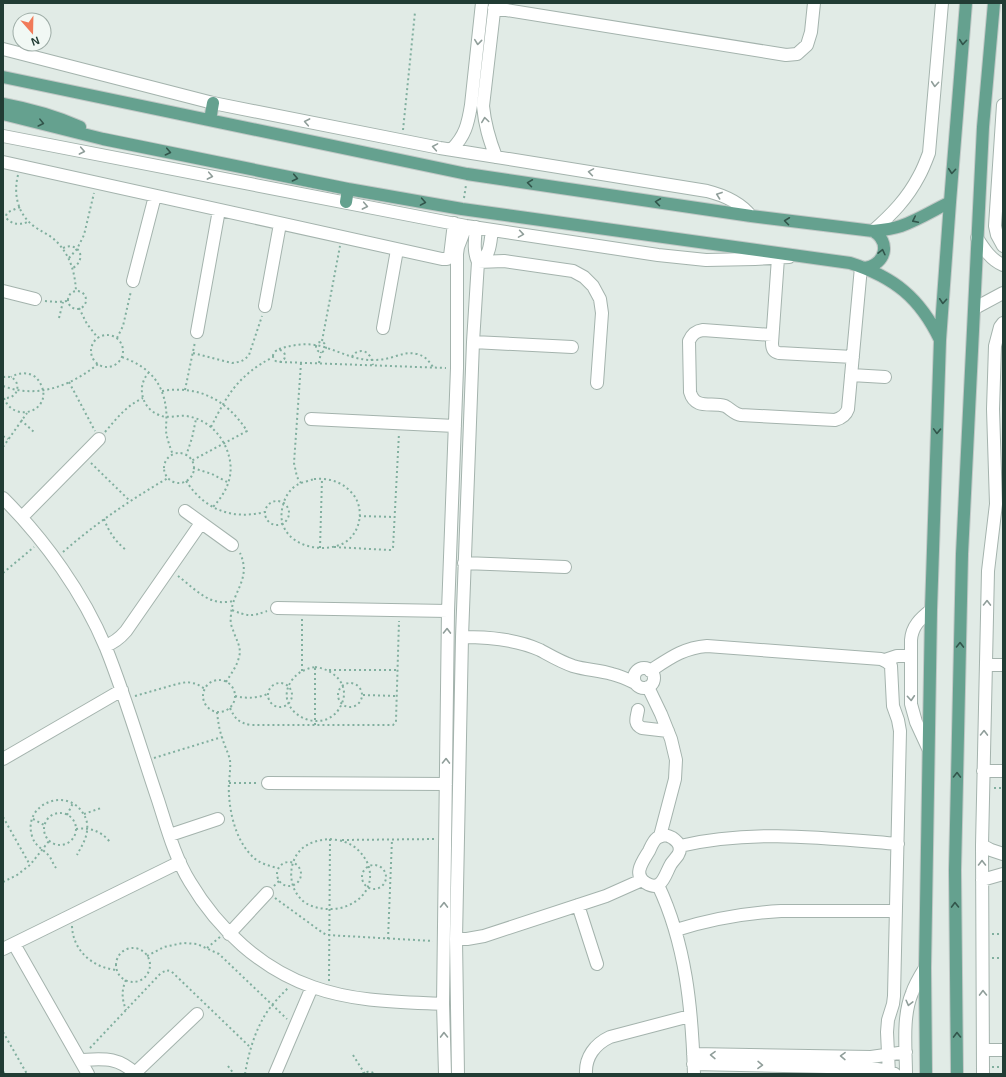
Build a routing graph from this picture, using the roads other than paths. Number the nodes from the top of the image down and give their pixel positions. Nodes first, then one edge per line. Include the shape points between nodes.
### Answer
1 (482, 3) edge
2 (814, 3) edge
3 (942, 3) edge
4 (966, 3) edge
5 (994, 3) edge
6 (494, 6) edge
7 (4, 48) edge
8 (6, 78) edge
9 (213, 103) junction
10 (3, 104) edge
11 (1003, 105) edge
12 (3, 114) edge
13 (210, 120) junction
14 (3, 136) edge
15 (103, 139) junction
16 (452, 150) junction
17 (1001, 156) edge
18 (496, 157) junction
19 (3, 162) edge
20 (348, 189) junction
21 (155, 196) junction
22 (346, 202) junction
23 (950, 202) junction
24 (219, 210) junction
25 (751, 216) junction
26 (280, 224) junction
27 (454, 224) junction
28 (471, 226) junction
29 (492, 230) junction
30 (873, 230) junction
31 (977, 238) junction
32 (1003, 246) edge
33 (397, 250) junction
34 (802, 256) junction
35 (778, 258) junction
36 (478, 262) junction
37 (1003, 265) edge
38 (863, 267) junction
39 (133, 281) road end
40 (3, 291) edge
41 (1003, 293) edge
42 (35, 299) road end
43 (265, 306) road end
44 (975, 308) junction
45 (1003, 323) edge
46 (383, 328) dead end
47 (197, 332) road end
48 (772, 335) junction
49 (940, 340) junction
50 (473, 342) junction
51 (572, 347) dead end
52 (853, 357) junction
53 (851, 375) junction
54 (885, 377) dead end
55 (597, 383) dead end
56 (998, 410) edge
57 (311, 419) dead end
58 (455, 426) junction
59 (99, 439) road end
60 (3, 498) edge
61 (1000, 504) edge
62 (185, 511) dead end
63 (22, 517) junction
64 (201, 523) junction
65 (232, 545) road end
66 (464, 563) junction
67 (565, 567) dead end
68 (277, 608) road end
69 (448, 610) junction
70 (931, 610) junction
71 (462, 637) junction
72 (105, 646) junction
73 (910, 656) junction
74 (888, 665) junction
75 (986, 665) junction
76 (1003, 665) edge
77 (645, 670) junction
78 (910, 670) junction
79 (612, 673) junction
80 (635, 683) junction
81 (648, 687) junction
82 (123, 695) junction
83 (638, 710) dead end
84 (668, 731) junction
85 (928, 748) junction
86 (3, 759) edge
87 (983, 771) junction
88 (1003, 771) edge
89 (268, 783) road end
90 (446, 784) junction
91 (218, 819) dead end
92 (170, 835) junction
93 (660, 836) junction
94 (898, 844) junction
95 (982, 845) junction
96 (680, 846) junction
97 (1003, 854) edge
98 (180, 862) junction
99 (1003, 874) edge
100 (642, 880) junction
101 (982, 880) junction
102 (658, 885) junction
103 (267, 893) road end
104 (578, 905) junction
105 (896, 911) junction
106 (676, 930) junction
107 (228, 932) junction
108 (450, 940) junction
109 (8, 947) edge
110 (597, 964) dead end
111 (925, 968) junction
112 (312, 987) junction
113 (443, 1004) junction
114 (197, 1014) dead end
115 (690, 1016) junction
116 (983, 1050) junction
117 (1003, 1050) edge
118 (906, 1052) junction
119 (888, 1055) junction
120 (80, 1060) junction
121 (871, 1062) junction
122 (693, 1064) edge
123 (891, 1073) edge
124 (88, 1074) edge
125 (135, 1074) edge
126 (275, 1074) edge
127 (444, 1074) edge
128 (458, 1074) edge
129 (586, 1074) edge
130 (906, 1074) edge
131 (926, 1074) edge
132 (957, 1074) edge
133 (983, 1074) edge

1 -> 16 street via 469,120 459,142
2 - 6 street via 807,44 797,54 786,55
3 -> 30 street via 929,153 920,176 907,196 892,215
4 -> 23 main road
5 - 31 main road via 983,127
18 -> 6 street via 484,121 483,106
7 - 9 street
8 - 13 main road
9 - 13 main road
16 -> 9 street
10 - 15 main road via 55,117
11 - 17 street
12 -> 15 main road
25 -> 13 main road via 467,174
14 -> 22 street
15 -> 20 main road
16 - 18 street
17 - 32 street via 995,226
25 -> 18 street via 739,205 707,191
19 - 21 street
20 - 22 main road
20 -> 34 main road via 462,209
21 - 24 street
21 - 39 street
22 -> 27 street
23 -> 30 main road via 912,222 888,229
23 -> 49 main road
24 - 26 street
24 - 47 street
30 -> 25 main road
26 - 33 street
26 - 43 street
27 - 28 street
27 - 33 street via 450,256 447,259
28 - 29 street
28 - 36 street
28 - 58 street via 458,247 457,254
29 -> 35 street via 706,260
29 - 36 street via 486,257
38 -> 30 main road via 870,267 880,261 884,251 883,241
31 - 37 street via 986,253
31 - 44 main road
33 - 46 street
34 - 35 street
34 - 38 main road
35 - 48 street
36 - 50 street
36 - 55 street via 504,261 573,271 589,281 597,292 602,312
38 - 49 main road via 892,282 916,302
38 - 52 street
40 - 42 street
41 - 44 street
132 -> 44 main road via 955,870 962,554
45 - 56 street via 995,346
48 - 52 street via 772,347 779,354
48 - 53 street via 703,330 696,332 690,341 692,398 699,403 725,406 741,415 835,420 847,413
49 -> 70 main road
50 - 51 street
50 - 66 street
52 - 53 street
53 - 54 street
56 - 61 street
57 - 58 street
58 - 69 street
59 - 63 street
60 - 63 street
75 -> 61 street via 988,570
62 - 64 street
63 - 72 street via 66,574
64 - 65 street
64 - 72 street via 126,631 117,640
66 - 67 street
66 - 71 street
68 - 69 street
90 -> 69 street
70 - 73 street via 918,621 912,631
70 - 85 main road
71 - 79 street via 492,638 518,643 574,666
71 - 108 street
72 - 82 street
73 - 74 street via 897,656
73 - 78 street
74 - 77 street via 707,646 679,652
74 - 78 street
74 - 94 street via 893,706 900,731
75 - 76 street
87 -> 75 street
77 - 79 street
77 - 80 street via 634,675
77 - 81 street via 653,674 653,681
78 -> 85 street via 911,704
79 - 80 street
80 - 81 street via 641,688
81 - 84 street
82 - 86 street
82 - 92 street
83 - 84 street via 638,726
84 - 93 street via 674,748 676,770
85 - 111 main road
87 - 88 street
87 - 95 street
89 - 90 street
108 -> 90 street via 445,839
91 - 92 street
92 - 98 street
93 - 96 street via 674,838
93 - 100 street via 654,841 640,867 639,874
94 - 96 street via 770,836 713,840
94 - 105 street
95 - 97 street
101 -> 95 street
96 - 102 street via 664,879
98 - 107 street via 207,909
98 - 109 street
99 - 101 street
100 - 102 street
100 - 104 street
116 -> 101 street
102 - 106 street
103 - 107 street
104 - 108 street via 484,936
104 - 110 street
105 - 106 street via 766,912 714,919
105 - 119 street via 894,996 888,1020
106 - 115 street
107 - 112 street via 254,955 282,973
108 - 113 street
108 - 128 street
109 - 120 street
111 -> 118 street via 909,1002
111 - 131 main road
112 - 113 street via 344,996 377,1001
112 - 126 street
127 -> 113 street
114 - 125 street
115 - 122 street
115 - 129 street via 604,1040 589,1056
116 - 117 street
116 - 133 street
118 - 119 street
118 - 130 street
119 - 121 street
119 - 123 street
120 - 124 street
120 - 125 street via 116,1061
121 - 122 street
121 - 123 street

